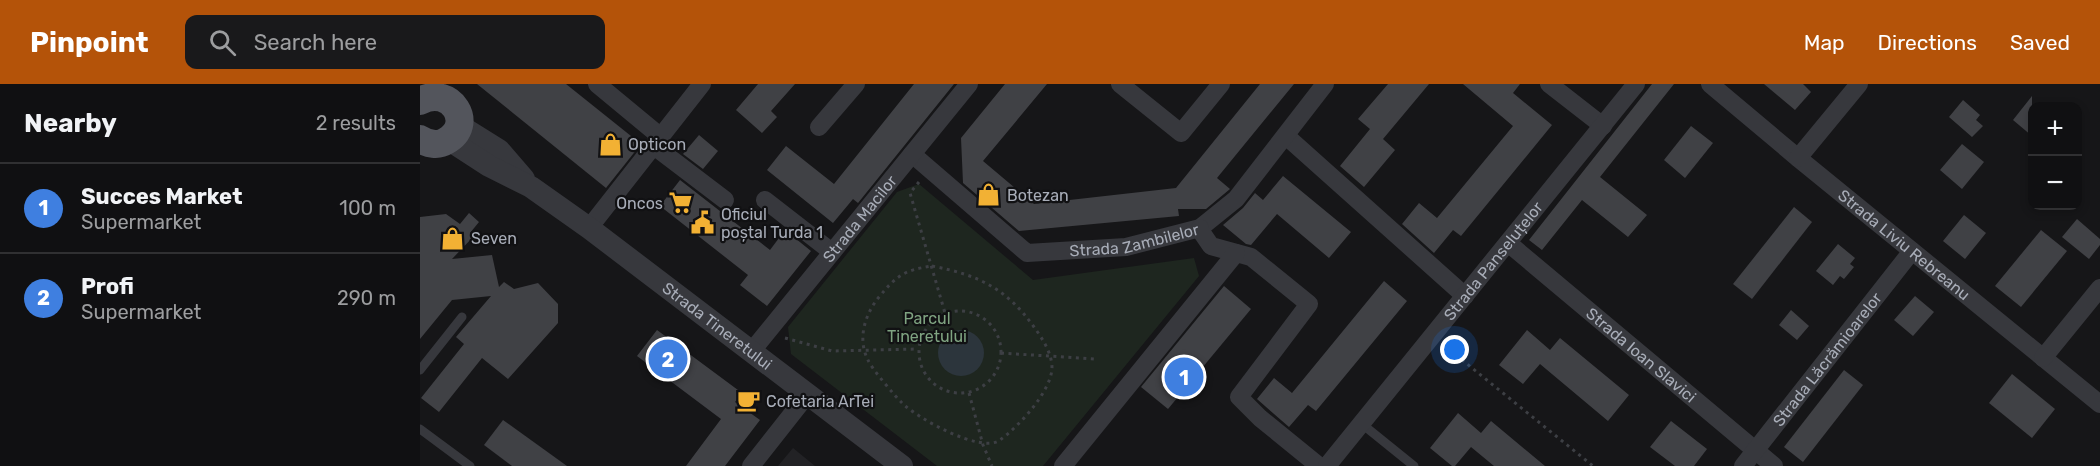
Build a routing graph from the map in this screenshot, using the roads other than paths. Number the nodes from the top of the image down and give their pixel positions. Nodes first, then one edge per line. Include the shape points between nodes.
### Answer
1 (597, 84) edge
2 (702, 84) edge
3 (856, 84) edge
4 (969, 84) edge
5 (1120, 84) edge
6 (1221, 84) edge
7 (1325, 84) edge
8 (1550, 84) edge
9 (1636, 84) edge
10 (1710, 84) edge
11 (1859, 84) edge
12 (434, 94) edge
13 (1603, 126) junction
14 (819, 127) dead end
15 (1286, 136) junction
16 (436, 140) edge
17 (657, 141) junction
18 (912, 154) junction
19 (1798, 158) junction
20 (725, 200) dead end
21 (765, 200) dead end
22 (588, 228) junction
23 (1200, 228) junction
24 (1508, 243) junction
25 (1912, 251) junction
26 (832, 252) junction
27 (1236, 253) junction
28 (2100, 288) edge
29 (1465, 296) junction
30 (462, 317) dead end
31 (751, 352) junction
32 (2043, 358) junction
33 (420, 370) edge
34 (807, 395) junction
35 (2100, 404) edge
36 (1362, 424) junction
37 (420, 429) edge
38 (1756, 451) junction
39 (470, 466) edge
40 (751, 466) edge
41 (902, 466) edge
42 (1063, 466) edge
43 (1319, 466) edge
44 (1328, 466) edge
45 (1414, 466) edge
46 (1743, 466) edge
47 (1774, 466) edge

1 - 17 street
2 - 17 street
3 - 14 street
4 - 18 street, Strada Macilor
5 - 6 street via 1182,133
7 - 15 street, Strada Zambilelor
8 - 13 street
9 - 13 street, Strada Panseluțelor
10 - 19 street, Strada Liviu Rebreanu
11 - 19 street
12 - 16 main road via 458,111
13 - 24 street, Strada Panseluțelor
15 - 23 street, Strada Zambilelor via 1236,200
15 - 29 street
16 - 22 street, Strada Tineretului via 531,187
17 - 20 street
17 - 22 street
18 - 23 street, Strada Zambilelor via 1028,254 1126,247
18 - 26 street, Strada Macilor
19 - 25 street, Strada Liviu Rebreanu
21 - 26 street
22 - 31 street, Strada Tineretului
23 - 27 street via 1211,246
24 - 29 street, Strada Panseluțelor
24 - 38 street, Strada Ioan Slavici
25 - 32 street, Strada Liviu Rebreanu
25 - 38 street, Strada Lăcrămioarelor
26 - 31 street, Strada Macilor
27 - 42 street
27 - 43 street via 1251,256 1309,304 1239,397
28 - 32 street
29 - 36 street, Strada Panseluțelor
30 - 33 lane
31 - 34 street, Strada Tineretului
32 - 35 street, Strada Liviu Rebreanu
34 - 40 street
34 - 41 street, Strada Tineretului
36 - 44 street, Strada Panseluțelor
36 - 45 lane
37 - 39 lane
38 - 46 street, Strada Lăcrămioarelor
38 - 47 street, Strada Ioan Slavici

